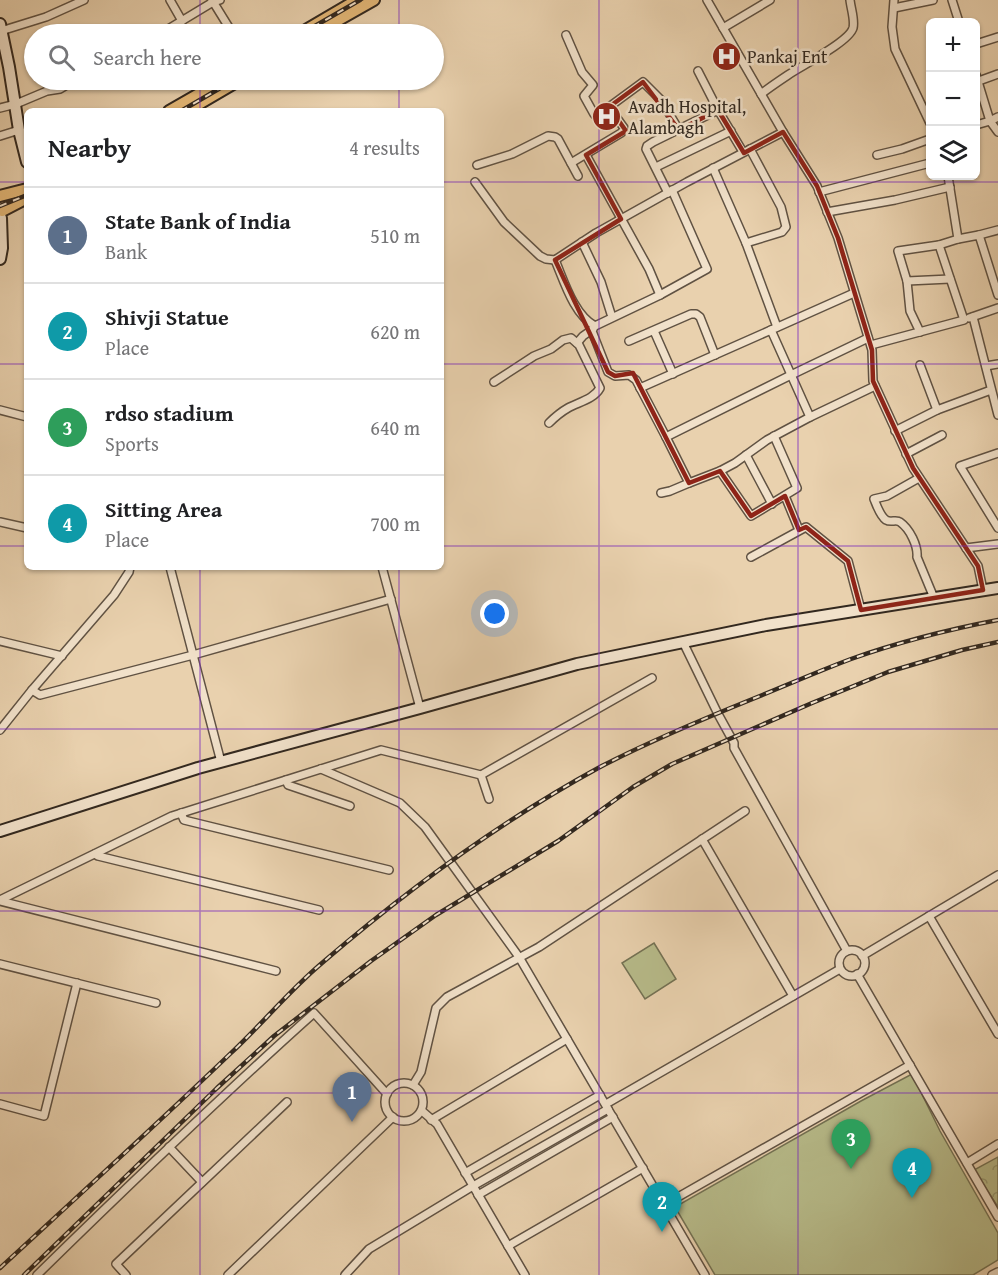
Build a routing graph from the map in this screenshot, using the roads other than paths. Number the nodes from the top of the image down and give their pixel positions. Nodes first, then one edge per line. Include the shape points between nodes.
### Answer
1 (84, 0) edge
2 (170, 0) edge
3 (374, 0) edge
4 (707, 0) edge
5 (770, 0) edge
6 (850, 0) edge
7 (933, 0) edge
8 (952, 0) edge
9 (215, 1) edge
10 (349, 2) edge
11 (894, 4) edge
12 (958, 18) edge
13 (182, 21) junction
14 (177, 24) edge
15 (228, 24) edge
16 (315, 24) edge
17 (332, 24) edge
18 (1, 28) edge
19 (723, 28) junction
20 (566, 35) dead end
21 (998, 37) edge
22 (980, 42) edge
23 (2, 46) edge
24 (698, 71) dead end
25 (998, 74) edge
26 (980, 78) edge
27 (51, 90) edge
28 (210, 90) edge
29 (221, 90) edge
30 (980, 91) edge
31 (761, 94) junction
32 (926, 101) edge
33 (921, 103) junction
34 (16, 104) junction
35 (609, 107) junction
36 (0, 108) edge
37 (185, 108) edge
38 (186, 108) edge
39 (718, 110) junction
40 (926, 114) edge
41 (998, 117) edge
42 (990, 121) junction
43 (980, 124) edge
44 (19, 130) junction
45 (679, 130) junction
46 (731, 131) junction
47 (783, 132) junction
48 (998, 132) edge
49 (0, 136) edge
50 (926, 140) edge
51 (24, 150) edge
52 (747, 151) junction
53 (586, 155) junction
54 (878, 155) dead end
55 (572, 163) junction
56 (926, 164) edge
57 (477, 165) dead end
58 (656, 167) junction
59 (713, 168) junction
60 (578, 176) dead end
61 (949, 180) edge
62 (475, 182) dead end
63 (950, 187) junction
64 (24, 190) edge
65 (670, 192) junction
66 (819, 192) junction
67 (0, 196) edge
68 (24, 200) edge
69 (827, 212) junction
70 (1, 213) edge
71 (621, 219) junction
72 (998, 230) edge
73 (979, 235) junction
74 (958, 239) junction
75 (582, 242) junction
76 (746, 243) junction
77 (1, 246) edge
78 (939, 246) junction
79 (0, 260) edge
80 (555, 260) junction
81 (950, 279) junction
82 (907, 281) junction
83 (855, 293) junction
84 (660, 295) junction
85 (998, 295) edge
86 (998, 308) edge
87 (611, 314) dead end
88 (973, 317) junction
89 (964, 320) junction
90 (593, 328) junction
91 (774, 328) junction
92 (654, 331) junction
93 (920, 332) junction
94 (629, 341) dead end
95 (869, 342) junction
96 (577, 343) junction
97 (716, 355) junction
98 (998, 364) edge
99 (920, 365) dead end
100 (986, 366) junction
101 (673, 374) junction
102 (792, 375) junction
103 (494, 382) dead end
104 (875, 386) junction
105 (640, 388) junction
106 (991, 390) junction
107 (0, 410) edge
108 (937, 410) junction
109 (998, 415) edge
110 (24, 416) edge
111 (810, 417) junction
112 (549, 423) dead end
113 (895, 430) junction
114 (942, 435) dead end
115 (774, 436) junction
116 (666, 437) junction
117 (998, 453) edge
118 (906, 454) junction
119 (746, 455) junction
120 (720, 471) junction
121 (919, 478) junction
122 (689, 483) junction
123 (661, 493) dead end
124 (785, 496) junction
125 (772, 504) junction
126 (0, 522) edge
127 (24, 527) edge
128 (998, 528) edge
129 (799, 530) junction
130 (998, 544) edge
131 (966, 548) junction
132 (751, 557) dead end
133 (129, 570) edge
134 (171, 570) edge
135 (383, 570) edge
136 (998, 588) edge
137 (983, 590) junction
138 (934, 598) junction
139 (391, 599) junction
140 (861, 610) junction
141 (0, 641) edge
142 (683, 642) junction
143 (193, 655) junction
144 (62, 656) junction
145 (652, 678) dead end
146 (32, 690) junction
147 (420, 708) junction
148 (0, 730) edge
149 (221, 762) junction
150 (321, 769) junction
151 (482, 775) junction
152 (286, 780) junction
153 (489, 799) dead end
154 (350, 806) dead end
155 (746, 811) dead end
156 (181, 813) junction
157 (0, 831) edge
158 (702, 839) junction
159 (95, 854) junction
160 (389, 870) dead end
161 (998, 874) edge
162 (0, 901) edge
163 (319, 910) dead end
164 (929, 916) junction
165 (847, 951) junction
166 (862, 956) junction
167 (519, 957) junction
168 (0, 964) edge
169 (840, 969) junction
170 (276, 970) dead end
171 (857, 974) junction
172 (77, 983) junction
173 (793, 996) junction
174 (156, 1003) dead end
175 (998, 1034) edge
176 (567, 1039) junction
177 (910, 1065) junction
178 (413, 1085) junction
179 (387, 1094) junction
180 (600, 1095) junction
181 (287, 1102) dead end
182 (0, 1104) edge
183 (607, 1107) junction
184 (422, 1111) junction
185 (613, 1117) junction
186 (393, 1118) junction
187 (431, 1120) junction
188 (998, 1144) edge
189 (169, 1147) junction
190 (967, 1163) junction
191 (643, 1168) junction
192 (465, 1173) junction
193 (202, 1182) junction
194 (473, 1186) junction
195 (478, 1195) junction
196 (664, 1205) junction
197 (998, 1217) edge
198 (508, 1246) junction
199 (998, 1272) edge
200 (37, 1275) edge
201 (126, 1275) edge
202 (228, 1275) edge
203 (345, 1275) edge
204 (525, 1275) edge
205 (705, 1275) edge
206 (992, 1275) edge

1 - 18 street via 46,16
2 - 13 street
3 - 17 main road
4 - 19 street
5 - 19 street
6 - 31 street via 853,20 848,35
7 - 11 street
8 - 12 street
9 - 13 street
9 - 15 street
10 - 16 main road
11 - 33 street via 895,49
13 - 14 street
18 - 23 street
19 - 31 street
20 - 35 street via 582,72 593,86 584,96 594,114
21 - 22 street
23 - 34 street
24 - 39 street
25 - 26 street
27 - 34 street
28 - 37 main road
29 - 38 main road
30 - 42 street
31 - 47 street
32 - 33 street
33 - 40 street
34 - 36 street
34 - 44 street
35 - 45 street via 643,82 661,100
35 - 53 street via 624,130
39 - 45 street
39 - 46 street
41 - 42 street
42 - 43 street
42 - 48 street
44 - 49 street
44 - 51 street
45 - 58 street via 647,146
46 - 52 street
46 - 58 street
47 - 52 street
47 - 66 street
50 - 54 street
52 - 59 street
52 - 76 street via 781,207 786,227 782,232
53 - 55 street
53 - 71 street
55 - 57 street via 558,139 548,136 512,154
55 - 60 street
56 - 66 street
58 - 65 street
59 - 65 street
59 - 76 street
61 - 63 street
62 - 80 street via 504,222 540,255
63 - 69 street
63 - 74 street
64 - 67 main road
65 - 71 street
65 - 84 street via 707,269
66 - 69 street
68 - 70 main road
69 - 83 street
70 - 77 street
71 - 75 street
71 - 84 street
72 - 73 street
73 - 74 street
73 - 85 street
74 - 78 street
75 - 80 street
75 - 87 street
76 - 91 street
77 - 79 street
78 - 81 street
78 - 82 street via 898,251
80 - 90 street via 576,307
81 - 82 street
81 - 89 street
82 - 93 street via 910,311
83 - 91 street
83 - 95 street
84 - 90 street
86 - 88 street
88 - 89 street
88 - 100 street
89 - 93 street
90 - 96 street
90 - 105 street via 608,372 615,376 630,375
91 - 97 street
91 - 102 street
92 - 94 street
92 - 97 street via 696,314
92 - 101 street
93 - 95 street
95 - 102 street
95 - 104 street
96 - 103 street via 571,338 563,340
96 - 112 street via 600,388
97 - 101 street
98 - 100 street
99 - 108 street
100 - 106 street
101 - 105 street
102 - 111 street
102 - 116 street
104 - 111 street
104 - 113 street
105 - 116 street
106 - 108 street
106 - 109 street
107 - 110 street
108 - 113 street
111 - 115 street
113 - 118 street
114 - 118 street
115 - 119 street
115 - 124 street via 797,488
116 - 122 street
117 - 128 street via 960,466
118 - 121 street
119 - 120 street
119 - 125 street
120 - 122 street
120 - 125 street via 751,516
121 - 131 street
121 - 138 street via 874,499 885,519 902,523 914,540
122 - 123 street
124 - 125 street
124 - 129 street
126 - 127 street
129 - 132 street
129 - 140 street via 806,526 848,561
130 - 131 street
131 - 137 street via 978,566
133 - 144 street via 114,596
134 - 143 street
135 - 139 street
136 - 137 street
137 - 138 street
138 - 140 street
139 - 143 street
139 - 147 street
140 - 142 street
141 - 144 street
142 - 147 street via 577,664
142 - 165 street via 734,748
143 - 146 street via 40,695
143 - 149 street
144 - 146 street
145 - 151 street
146 - 148 street
147 - 149 street
149 - 157 street
150 - 151 street via 381,750
150 - 152 street
150 - 167 street via 400,803 425,826
151 - 153 street
152 - 154 street via 288,785
152 - 156 street
155 - 158 street
156 - 159 street
156 - 160 street via 184,820
158 - 167 street
158 - 173 street
159 - 162 street
159 - 163 street
161 - 164 street
162 - 170 street
164 - 166 street
164 - 175 street
165 - 166 street
165 - 169 street via 839,959
166 - 171 street via 865,963
167 - 176 street
167 - 178 street via 436,1008 422,1072
168 - 172 street
169 - 171 street via 847,975
169 - 173 street
171 - 177 street
172 - 174 street
172 - 182 street via 44,1116
173 - 183 street
176 - 180 street
176 - 187 street
177 - 190 street
177 - 196 street
178 - 179 street via 399,1084
178 - 184 street via 423,1097
179 - 186 street via 386,1108
179 - 189 street via 314,1013
180 - 183 street
180 - 192 street
181 - 193 street
183 - 185 street
183 - 194 street
184 - 186 street via 410,1121
184 - 187 street
185 - 191 street
185 - 195 street
186 - 202 street
187 - 192 street
188 - 190 street
189 - 193 street
189 - 200 street
190 - 197 street
191 - 196 street
191 - 198 street
192 - 194 street
193 - 201 street via 116,1264
194 - 195 street
194 - 203 street via 369,1249
195 - 198 street
196 - 205 street
198 - 204 street
199 - 206 street

